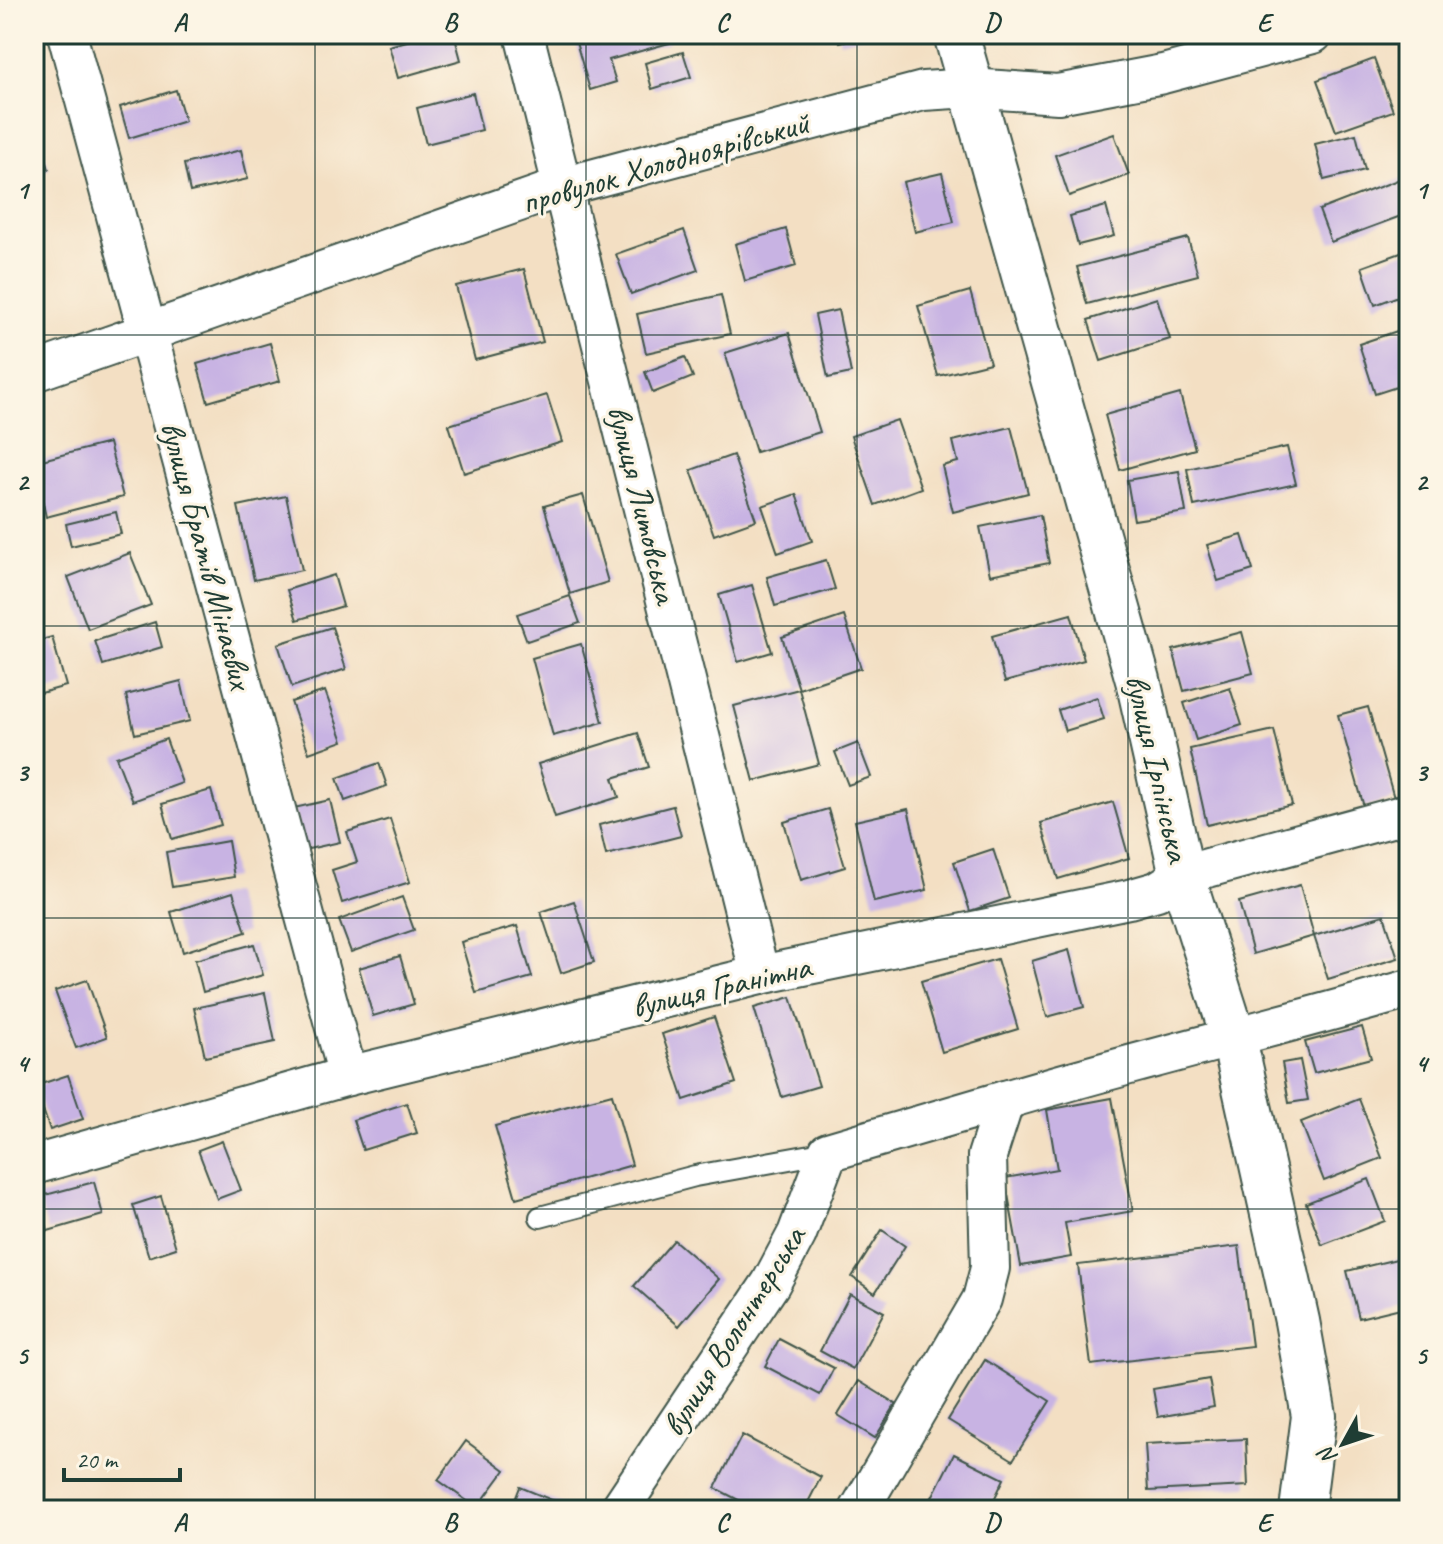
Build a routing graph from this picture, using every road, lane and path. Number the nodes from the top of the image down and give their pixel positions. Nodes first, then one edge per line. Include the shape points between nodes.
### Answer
1 (67, 34) edge
2 (524, 34) edge
3 (956, 34) edge
4 (1313, 34) edge
5 (970, 88) junction
6 (565, 186) junction
7 (147, 331) junction
8 (34, 372) edge
9 (1409, 813) edge
10 (1182, 875) junction
11 (760, 975) junction
12 (1409, 989) edge
13 (1234, 1039) junction
14 (348, 1076) junction
15 (1005, 1100) junction
16 (828, 1152) junction
17 (34, 1165) edge
18 (540, 1217) dead end
19 (619, 1510) edge
20 (859, 1510) edge
21 (1302, 1510) edge

1 - 7 street, вулиця Братів Мінаєвих
2 - 6 street, вулиця Литовська
3 - 5 street, вулиця Ірпінська
4 - 5 street, провулок Холодноярівський via 1163,74 1058,94
5 - 6 street, провулок Холодноярівський via 923,91
5 - 10 street, вулиця Ірпінська via 1138,680
6 - 7 street, провулок Холодноярівський
6 - 11 street, вулиця Литовська
7 - 8 street, провулок Холодноярівський
7 - 14 street, вулиця Братів Мінаєвих
9 - 10 street, вулиця Гранітна
10 - 11 street, вулиця Гранітна via 1157,891 1129,899
10 - 13 street, вулиця Ірпінська
11 - 14 street, вулиця Гранітна
12 - 13 street
13 - 15 street
13 - 21 street, вулиця Ірпінська via 1314,1416
14 - 17 street, вулиця Гранітна
15 - 16 street
15 - 20 street via 987,1156 990,1268 982,1299
16 - 18 lane via 695,1176
16 - 19 street, вулиця Волонтерська via 797,1234 771,1283

